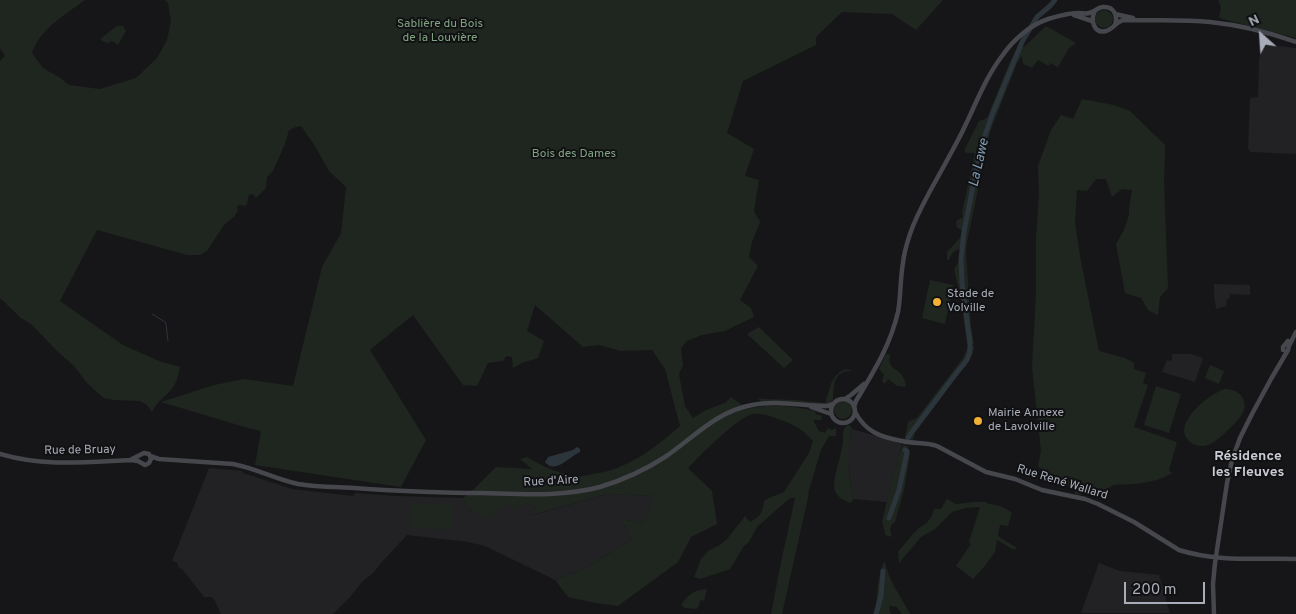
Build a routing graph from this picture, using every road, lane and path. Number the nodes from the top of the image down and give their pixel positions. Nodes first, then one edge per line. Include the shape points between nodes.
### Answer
1 (1094, 11) junction
2 (1072, 14) junction
3 (1115, 14) junction
4 (1142, 19) junction
5 (1092, 21) junction
6 (1114, 25) junction
7 (1296, 42) edge
8 (1296, 327) edge
9 (1296, 332) edge
10 (1286, 349) junction
11 (869, 380) junction
12 (845, 399) junction
13 (833, 404) junction
14 (808, 406) junction
15 (855, 409) junction
16 (831, 414) junction
17 (848, 421) junction
18 (864, 425) junction
19 (0, 454) edge
20 (140, 456) junction
21 (150, 456) junction
22 (159, 459) junction
23 (130, 460) junction
24 (140, 462) junction
25 (150, 462) junction
26 (1218, 539) junction
27 (1206, 556) junction
28 (1216, 557) junction
29 (1296, 559) edge
30 (1214, 614) edge

1 - 2 main road
1 - 3 main road via 1104,7
1 - 5 main road
2 - 5 main road
2 - 11 main road via 1038,23 1017,38 994,67 915,220 904,255 900,301 890,340
3 - 4 main road
3 - 6 main road
4 - 6 main road via 1120,21
4 - 7 main road via 1230,24
5 - 6 main road via 1102,31 1110,30
8 - 10 main road
9 - 10 main road
10 - 26 main road via 1235,451
11 - 12 main road
11 - 15 main road via 856,400
12 - 13 main road
12 - 15 main road via 852,402
13 - 14 main road, Rue d'Aire
13 - 16 main road
14 - 16 main road, Rue d'Aire
14 - 22 main road, Rue d'Aire via 767,403 733,410 641,471 599,487 566,493 440,493 305,485 232,464
15 - 17 main road
15 - 18 main road
16 - 17 main road via 837,421
17 - 18 main road
18 - 27 main road, Rue René Wallard via 872,432 902,442 937,446 986,472 1094,502 1179,550
19 - 23 main road, Rue de Bruay via 51,463
20 - 21 main road via 144,453
20 - 23 main road
20 - 24 main road
21 - 22 main road
21 - 25 main road
22 - 25 main road
23 - 24 main road
24 - 25 main road via 145,465
26 - 27 main road via 1214,550
26 - 28 main road
27 - 28 main road, Rue René Wallard
28 - 29 main road, Rue René Wallard
28 - 30 main road

